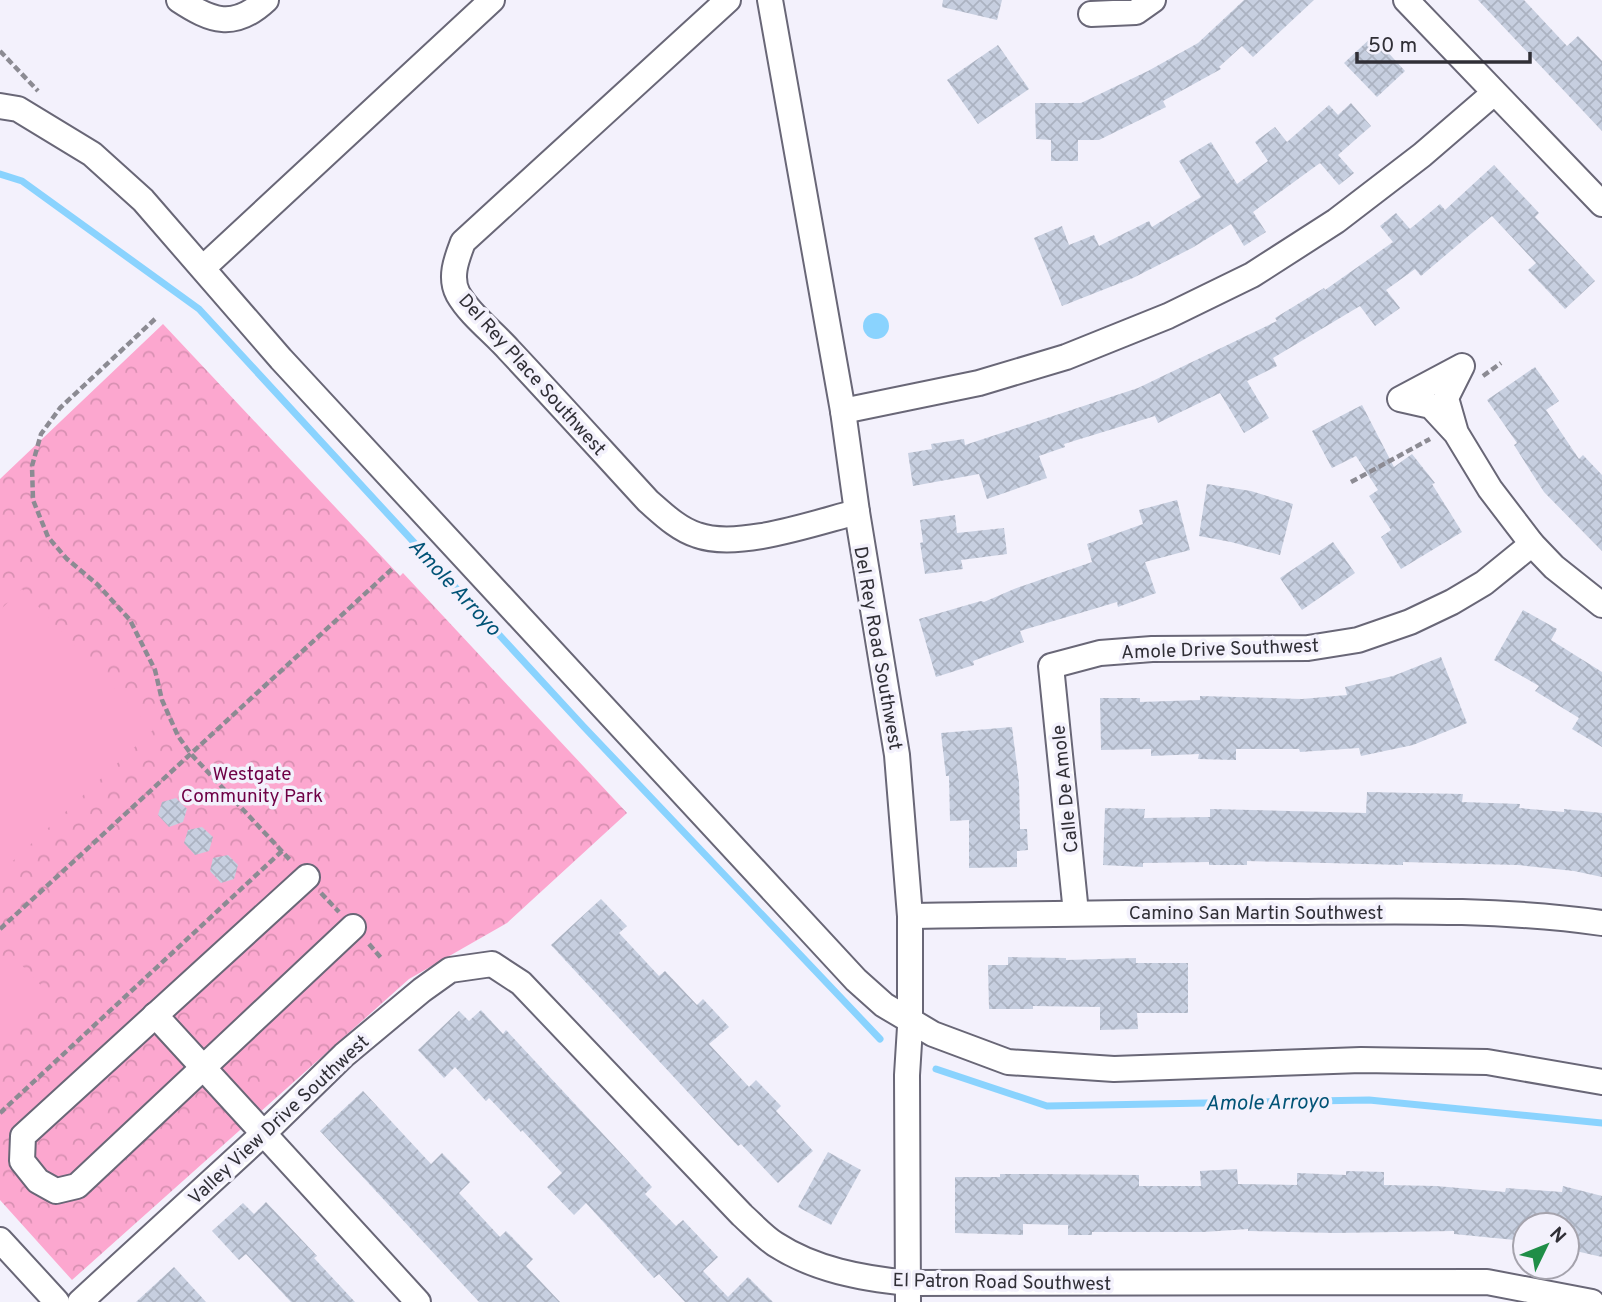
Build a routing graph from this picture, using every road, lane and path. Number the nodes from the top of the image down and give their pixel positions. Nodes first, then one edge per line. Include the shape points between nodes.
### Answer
1 (179, 0) edge
2 (266, 0) edge
3 (492, 0) edge
4 (728, 0) edge
5 (770, 0) edge
6 (1153, 0) edge
7 (1406, 0) edge
8 (1091, 14) dead end
9 (1494, 93) junction
10 (0, 106) edge
11 (1602, 204) edge
12 (203, 268) junction
13 (155, 319) dead end
14 (1501, 363) dead end
15 (1479, 378) dead end
16 (842, 411) junction
17 (1445, 435) joint
18 (1351, 482) dead end
19 (856, 512) junction
20 (1532, 544) junction
21 (393, 568) dead end
22 (1602, 606) edge
23 (1051, 666) joint
24 (191, 754) junction
25 (282, 851) junction
26 (307, 877) junction
27 (1076, 913) junction
28 (910, 916) junction
29 (1602, 923) edge
30 (354, 927) junction
31 (0, 929) edge
32 (382, 959) dead end
33 (492, 964) joint
34 (155, 1015) junction
35 (910, 1024) junction
36 (204, 1069) junction
37 (1602, 1082) edge
38 (0, 1113) edge
39 (263, 1134) junction
40 (0, 1240) edge
41 (908, 1293) edge
42 (57, 1302) edge
43 (80, 1302) edge
44 (418, 1302) edge
45 (1592, 1302) edge

1 - 2 street via 202,15 235,20
3 - 12 street
4 - 19 street, Del Rey Place Southwest via 463,242 454,278 470,310 670,521 696,535 723,541
5 - 16 street, Del Rey Road Southwest
6 - 8 street via 1136,12
7 - 9 street
9 - 11 street
9 - 16 street via 1422,155 1335,220 1252,275 1168,316 1066,357 979,383
10 - 12 street via 18,109 92,154 143,200
12 - 35 street via 281,359 856,981
13 - 24 path via 60,408 41,434 32,466 33,500 48,537 130,620 155,670 178,736
14 - 15 path
16 - 19 street, Del Rey Road Southwest
17 - 18 path
17 - 20 street
19 - 28 street, Del Rey Road Southwest via 897,755
20 - 22 street
20 - 23 street, Amole Drive Southwest via 1452,602 1358,640 1308,648 1100,653
21 - 24 path
23 - 27 street, Calle De Amole
24 - 25 path
24 - 31 path
25 - 26 path
25 - 38 path
26 - 30 path
26 - 34 street
27 - 28 street, Camino San Martin Southwest
27 - 29 street, Camino San Martin Southwest via 1475,912
28 - 35 street, Del Rey Road Southwest
30 - 32 path
30 - 36 street
33 - 39 street, Valley View Drive Southwest via 450,970 422,990 344,1055
33 - 41 street, El Patron Road Southwest via 521,983 772,1242 829,1270
34 - 36 street
34 - 36 street via 23,1136 22,1161 38,1181 55,1191 77,1186
35 - 37 street via 1007,1062 1114,1069 1361,1060 1487,1062
35 - 41 street, Del Rey Road Southwest
36 - 39 street
39 - 43 street, Valley View Drive Southwest
39 - 44 street
40 - 42 street
41 - 45 street, El Patron Road Southwest via 1487,1282

